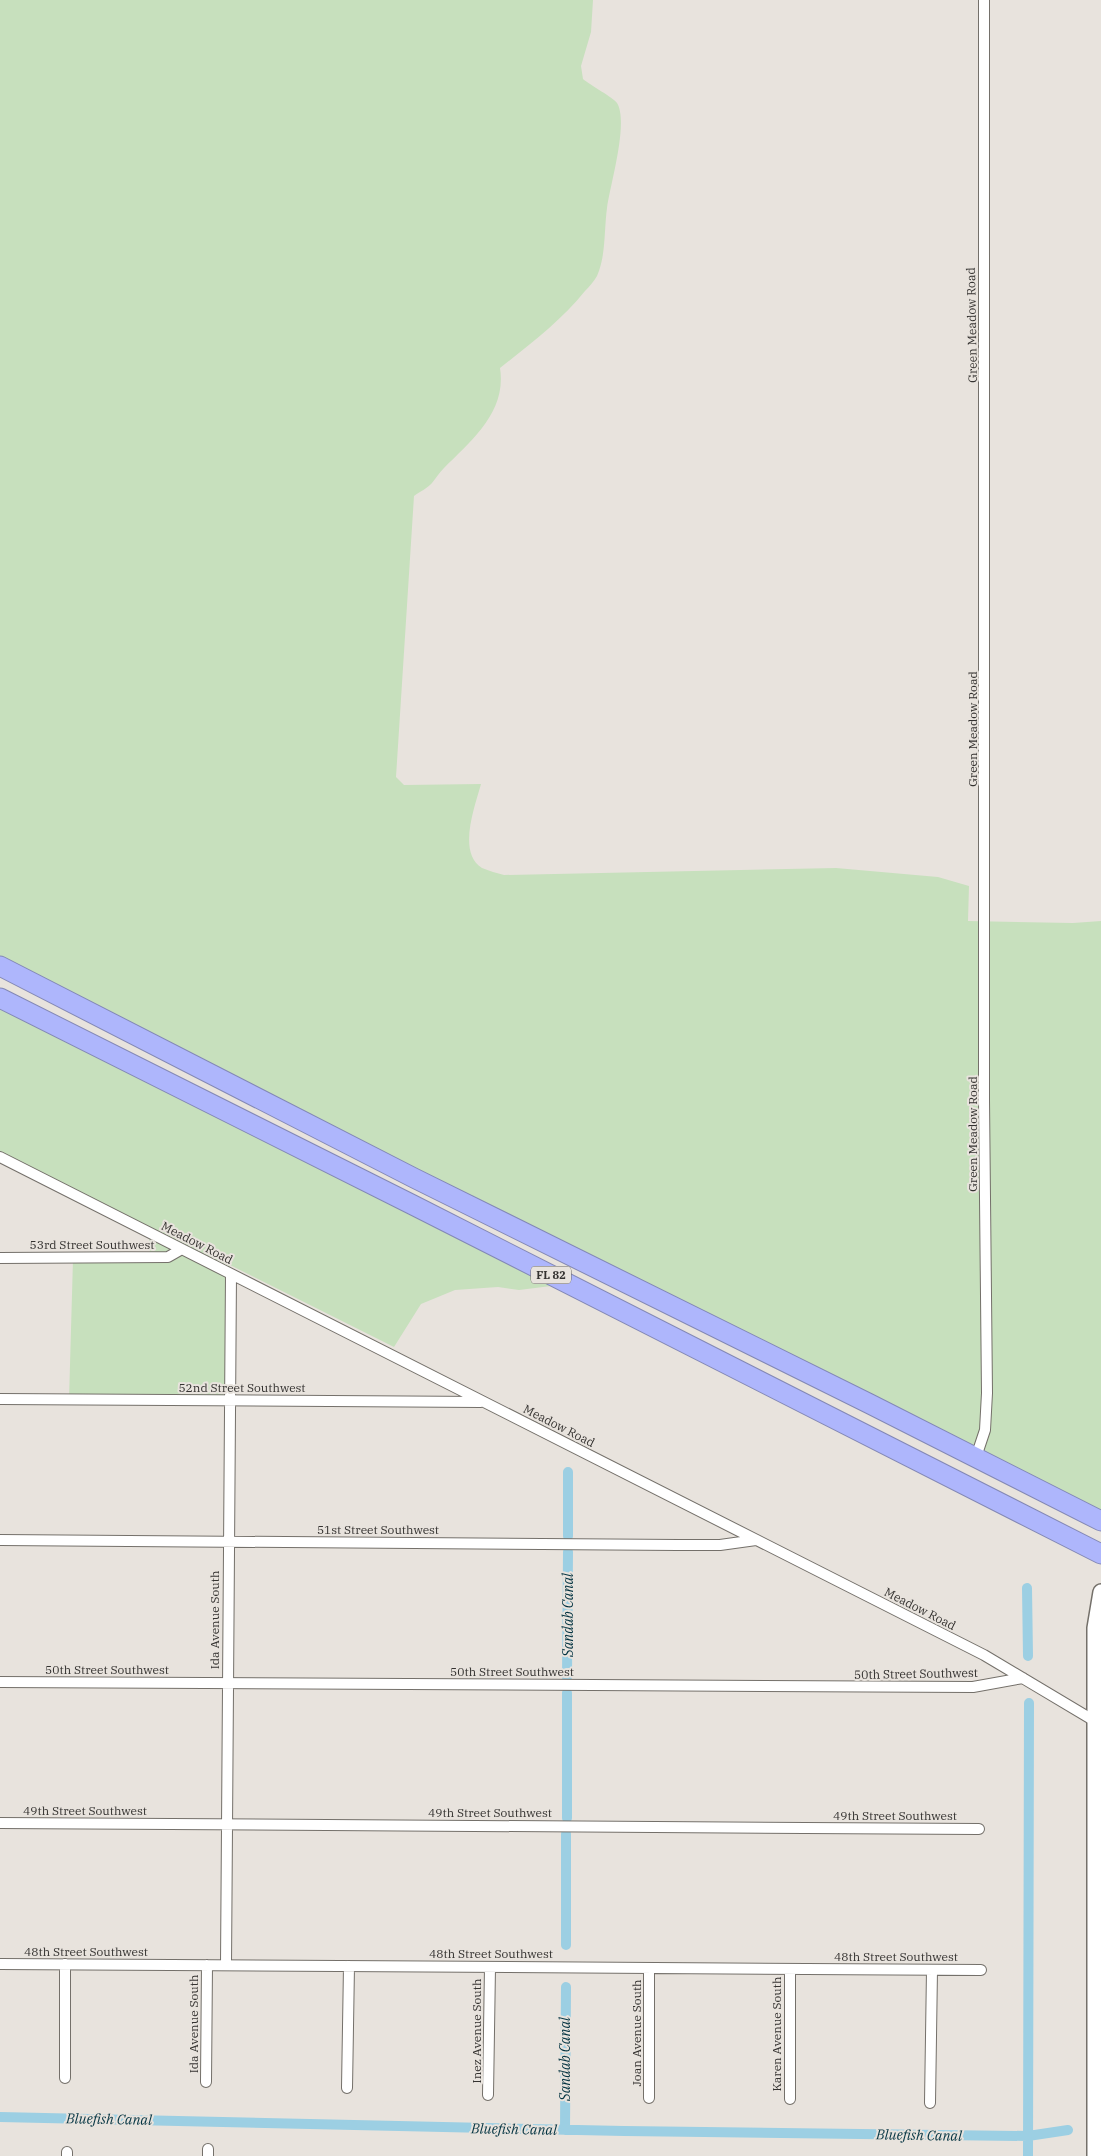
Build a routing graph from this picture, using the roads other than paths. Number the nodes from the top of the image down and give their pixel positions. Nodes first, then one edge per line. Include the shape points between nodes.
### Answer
1 (984, 0) edge
2 (0, 966) edge
3 (0, 998) edge
4 (0, 1157) edge
5 (182, 1249) junction
6 (0, 1258) edge
7 (231, 1274) junction
8 (0, 1399) edge
9 (229, 1400) junction
10 (485, 1402) junction
11 (976, 1457) junction
12 (1101, 1521) edge
13 (0, 1540) edge
14 (756, 1540) junction
15 (228, 1542) junction
16 (1101, 1554) edge
17 (1101, 1592) edge
18 (1022, 1678) junction
19 (0, 1682) edge
20 (227, 1683) junction
21 (1098, 1724) edge
22 (0, 1823) edge
23 (227, 1824) junction
24 (980, 1829) dead end
25 (0, 1964) edge
26 (66, 1964) junction
27 (207, 1965) junction
28 (226, 1965) junction
29 (349, 1966) junction
30 (490, 1967) junction
31 (649, 1968) junction
32 (790, 1969) junction
33 (932, 1970) junction
34 (982, 1970) dead end
35 (65, 2078) dead end
36 (206, 2082) dead end
37 (347, 2088) dead end
38 (488, 2095) dead end
39 (649, 2098) dead end
40 (790, 2099) dead end
41 (930, 2103) dead end
42 (1096, 2156) edge

1 - 11 street, Green Meadow Road via 987,1393 985,1430
2 - 11 highway, FL 82 via 423,1182
3 - 16 highway, FL 82
4 - 5 street, Meadow Road
5 - 6 street, 53rd Street Southwest via 168,1257
5 - 7 street, Meadow Road
7 - 9 street, Ida Avenue South
7 - 10 street, Meadow Road
8 - 9 street, 52nd Street Southwest
9 - 10 street, 52nd Street Southwest
9 - 15 street, Ida Avenue South
10 - 14 street, Meadow Road
11 - 12 highway, FL 82
13 - 15 street, 51st Street Southwest
14 - 15 street, 51st Street Southwest via 678,1545
14 - 18 street, Meadow Road via 984,1655
15 - 20 street, Ida Avenue South
17 - 21 street via 1096,1628
18 - 20 street, 50th Street Southwest via 973,1687
18 - 21 street, Meadow Road
19 - 20 street, 50th Street Southwest
20 - 23 street, Ida Avenue South
21 - 42 street
22 - 23 street, 49th Street Southwest
23 - 24 street, 49th Street Southwest
23 - 28 street, Ida Avenue South
25 - 26 street, 48th Street Southwest
26 - 27 street, 48th Street Southwest
26 - 35 street
27 - 28 street, 48th Street Southwest
27 - 36 street, Ida Avenue South
28 - 29 street, 48th Street Southwest
29 - 30 street, 48th Street Southwest
29 - 37 street
30 - 31 street, 48th Street Southwest
30 - 38 street, Inez Avenue South
31 - 32 street, 48th Street Southwest
31 - 39 street, Joan Avenue South
32 - 33 street, 48th Street Southwest
32 - 40 street, Karen Avenue South
33 - 34 street, 48th Street Southwest
33 - 41 street

